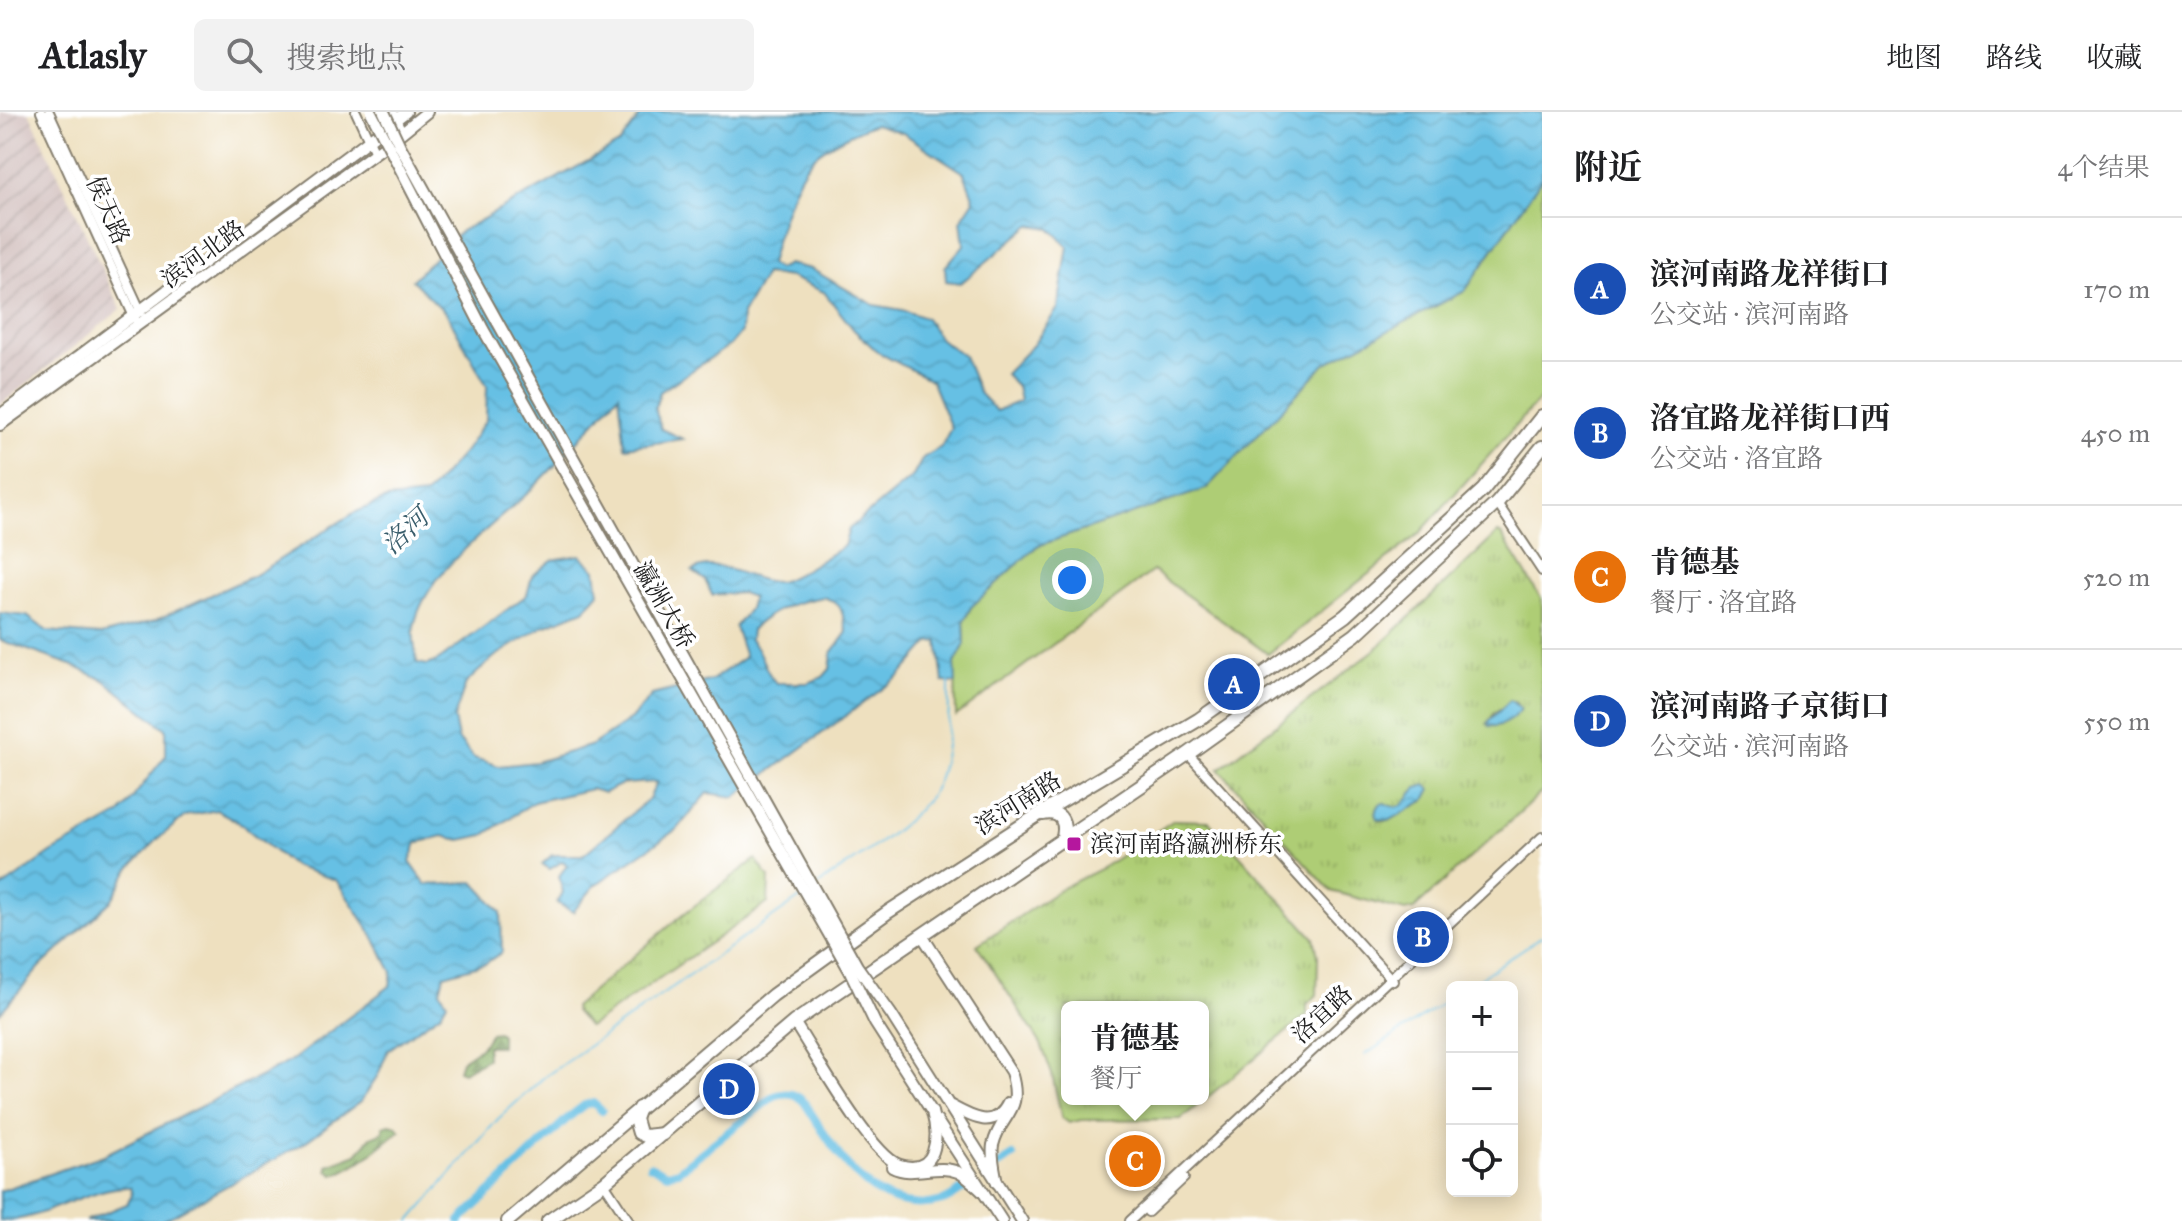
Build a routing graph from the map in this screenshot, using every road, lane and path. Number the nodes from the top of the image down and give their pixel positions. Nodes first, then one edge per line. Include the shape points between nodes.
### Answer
1 (41, 112) edge
2 (49, 112) edge
3 (356, 112) edge
4 (371, 112) edge
5 (384, 112) edge
6 (406, 112) edge
7 (427, 112) edge
8 (395, 116) edge
9 (402, 132) junction
10 (369, 140) junction
11 (375, 153) junction
12 (139, 318) junction
13 (0, 415) edge
14 (1542, 416) edge
15 (0, 425) edge
16 (1542, 447) edge
17 (1497, 503) junction
18 (1542, 571) edge
19 (1188, 754) junction
20 (1038, 815) junction
21 (1542, 837) edge
22 (1062, 841) junction
23 (1542, 844) edge
24 (923, 937) junction
25 (1392, 980) junction
26 (794, 1022) junction
27 (999, 1055) junction
28 (948, 1104) junction
29 (639, 1108) junction
30 (932, 1112) junction
31 (860, 1125) junction
32 (663, 1134) junction
33 (604, 1183) junction
34 (997, 1183) junction
35 (984, 1193) junction
36 (508, 1221) edge
37 (548, 1221) edge
38 (629, 1221) edge
39 (1002, 1221) edge
40 (1022, 1221) edge
41 (1130, 1221) edge
42 (1138, 1221) edge

1 - 12 street, 侯天路
2 - 12 street, 侯天路
3 - 10 street
4 - 30 main road, 瀛洲大桥, bridge via 483,329 875,1023
5 - 28 main road, 瀛洲大桥, bridge via 857,966
6 - 8 main road, 滨河北路
7 - 9 main road, 滨河北路
8 - 9 street
8 - 10 main road, 滨河北路
9 - 11 main road, 滨河北路
10 - 11 street
10 - 12 main road, 滨河北路
11 - 12 main road, 滨河北路
12 - 13 main road, 滨河北路
12 - 15 main road, 滨河北路
14 - 20 highway, 滨河南路 via 1483,490 1345,616 1198,720
16 - 17 highway
17 - 18 street
17 - 19 highway via 1355,635
19 - 22 highway
19 - 25 street
20 - 22 highway via 1055,813 1062,818
20 - 29 highway, 滨河南路 via 888,912 773,995
21 - 25 street, 洛宜路
22 - 24 highway
23 - 25 street, 洛宜路
24 - 26 highway
24 - 27 main road
25 - 41 street, 洛宜路
25 - 42 street, 洛宜路
26 - 31 main road
26 - 32 highway
27 - 28 main road via 1010,1093 1004,1112 975,1120
27 - 34 main road via 1011,1072 1015,1101 993,1146
28 - 34 main road, 瀛洲大桥
29 - 32 highway via 639,1133
29 - 36 highway, 滨河南路
30 - 31 main road via 936,1145 932,1156 913,1166 898,1165 885,1156
30 - 35 main road, 瀛洲大桥
31 - 35 main road via 877,1156 893,1168 910,1173 949,1169
32 - 33 highway
33 - 37 highway
33 - 38 street
34 - 40 main road, 瀛洲大桥
35 - 39 main road, 瀛洲大桥

